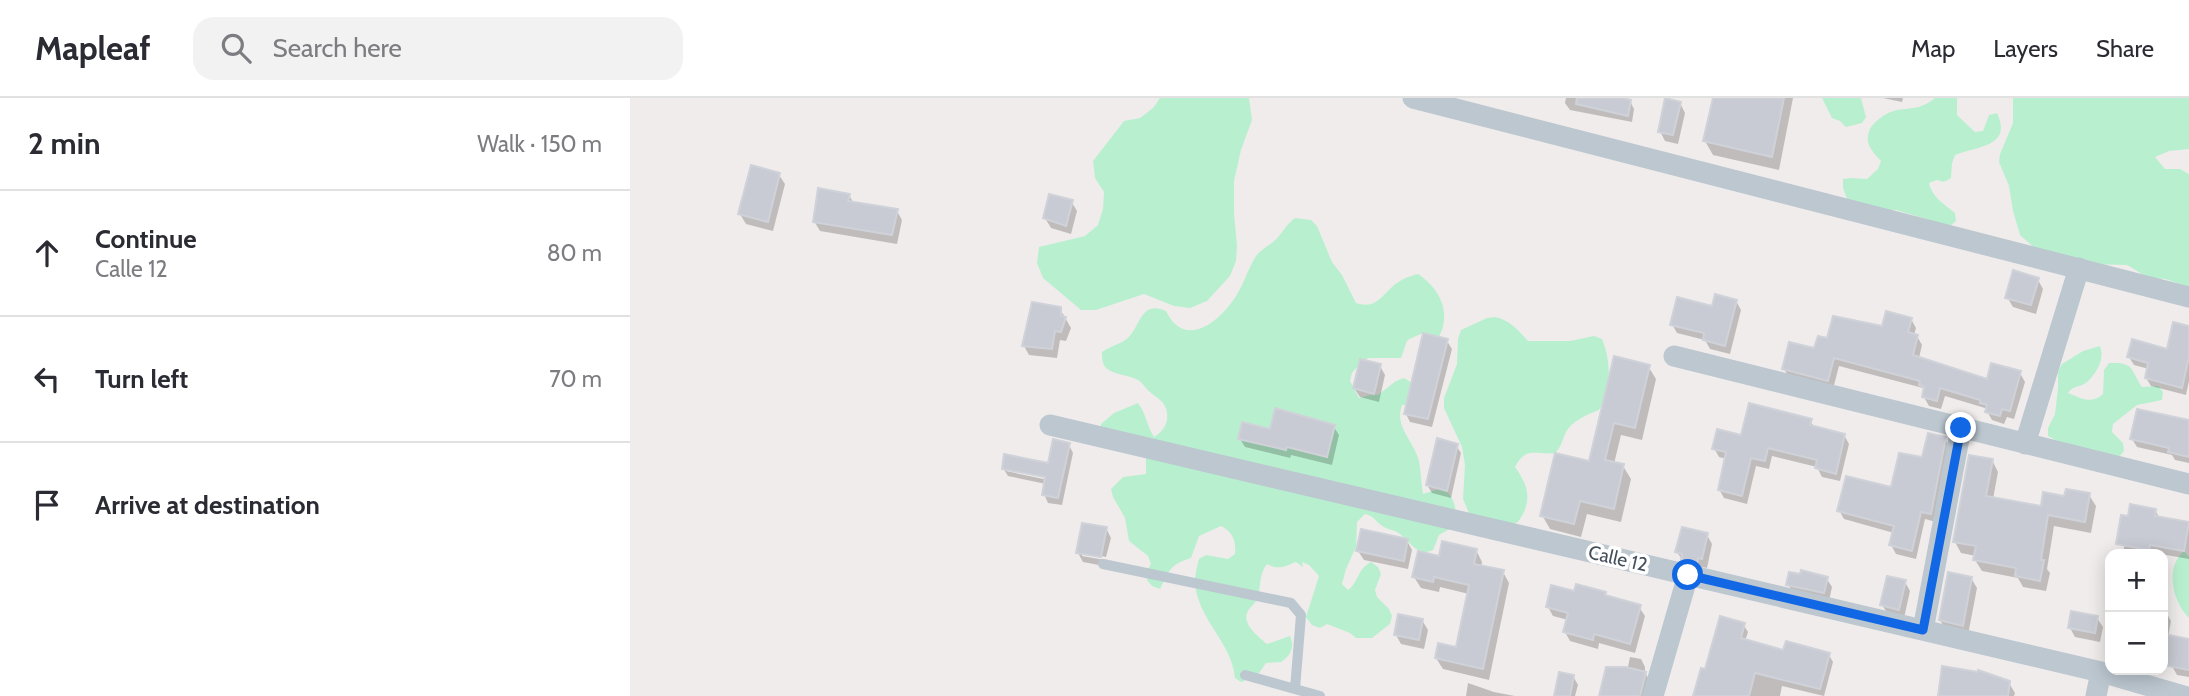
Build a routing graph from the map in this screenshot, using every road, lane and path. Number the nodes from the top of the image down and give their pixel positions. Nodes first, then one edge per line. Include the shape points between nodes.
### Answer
1 (1413, 98) edge
2 (2079, 268) junction
3 (2189, 296) edge
4 (1674, 356) dead end
5 (1050, 425) dead end
6 (1961, 428) junction
7 (2025, 444) junction
8 (2189, 484) edge
9 (1103, 564) dead end
10 (1688, 575) junction
11 (1923, 630) junction
12 (2101, 672) junction
13 (1245, 675) dead end
14 (1295, 689) junction
15 (1320, 696) edge
16 (1653, 696) edge
17 (2096, 696) edge
18 (2184, 696) edge

1 - 2 street
2 - 3 street
2 - 7 street
4 - 6 street
5 - 10 street, Calle 12
6 - 7 street
6 - 11 street
7 - 8 street
9 - 14 lane via 1291,603 1301,615
10 - 11 street, Calle 12
10 - 16 street
11 - 12 street, Calle 12
12 - 17 street
12 - 18 street, Calle 12
13 - 14 lane
14 - 15 lane

